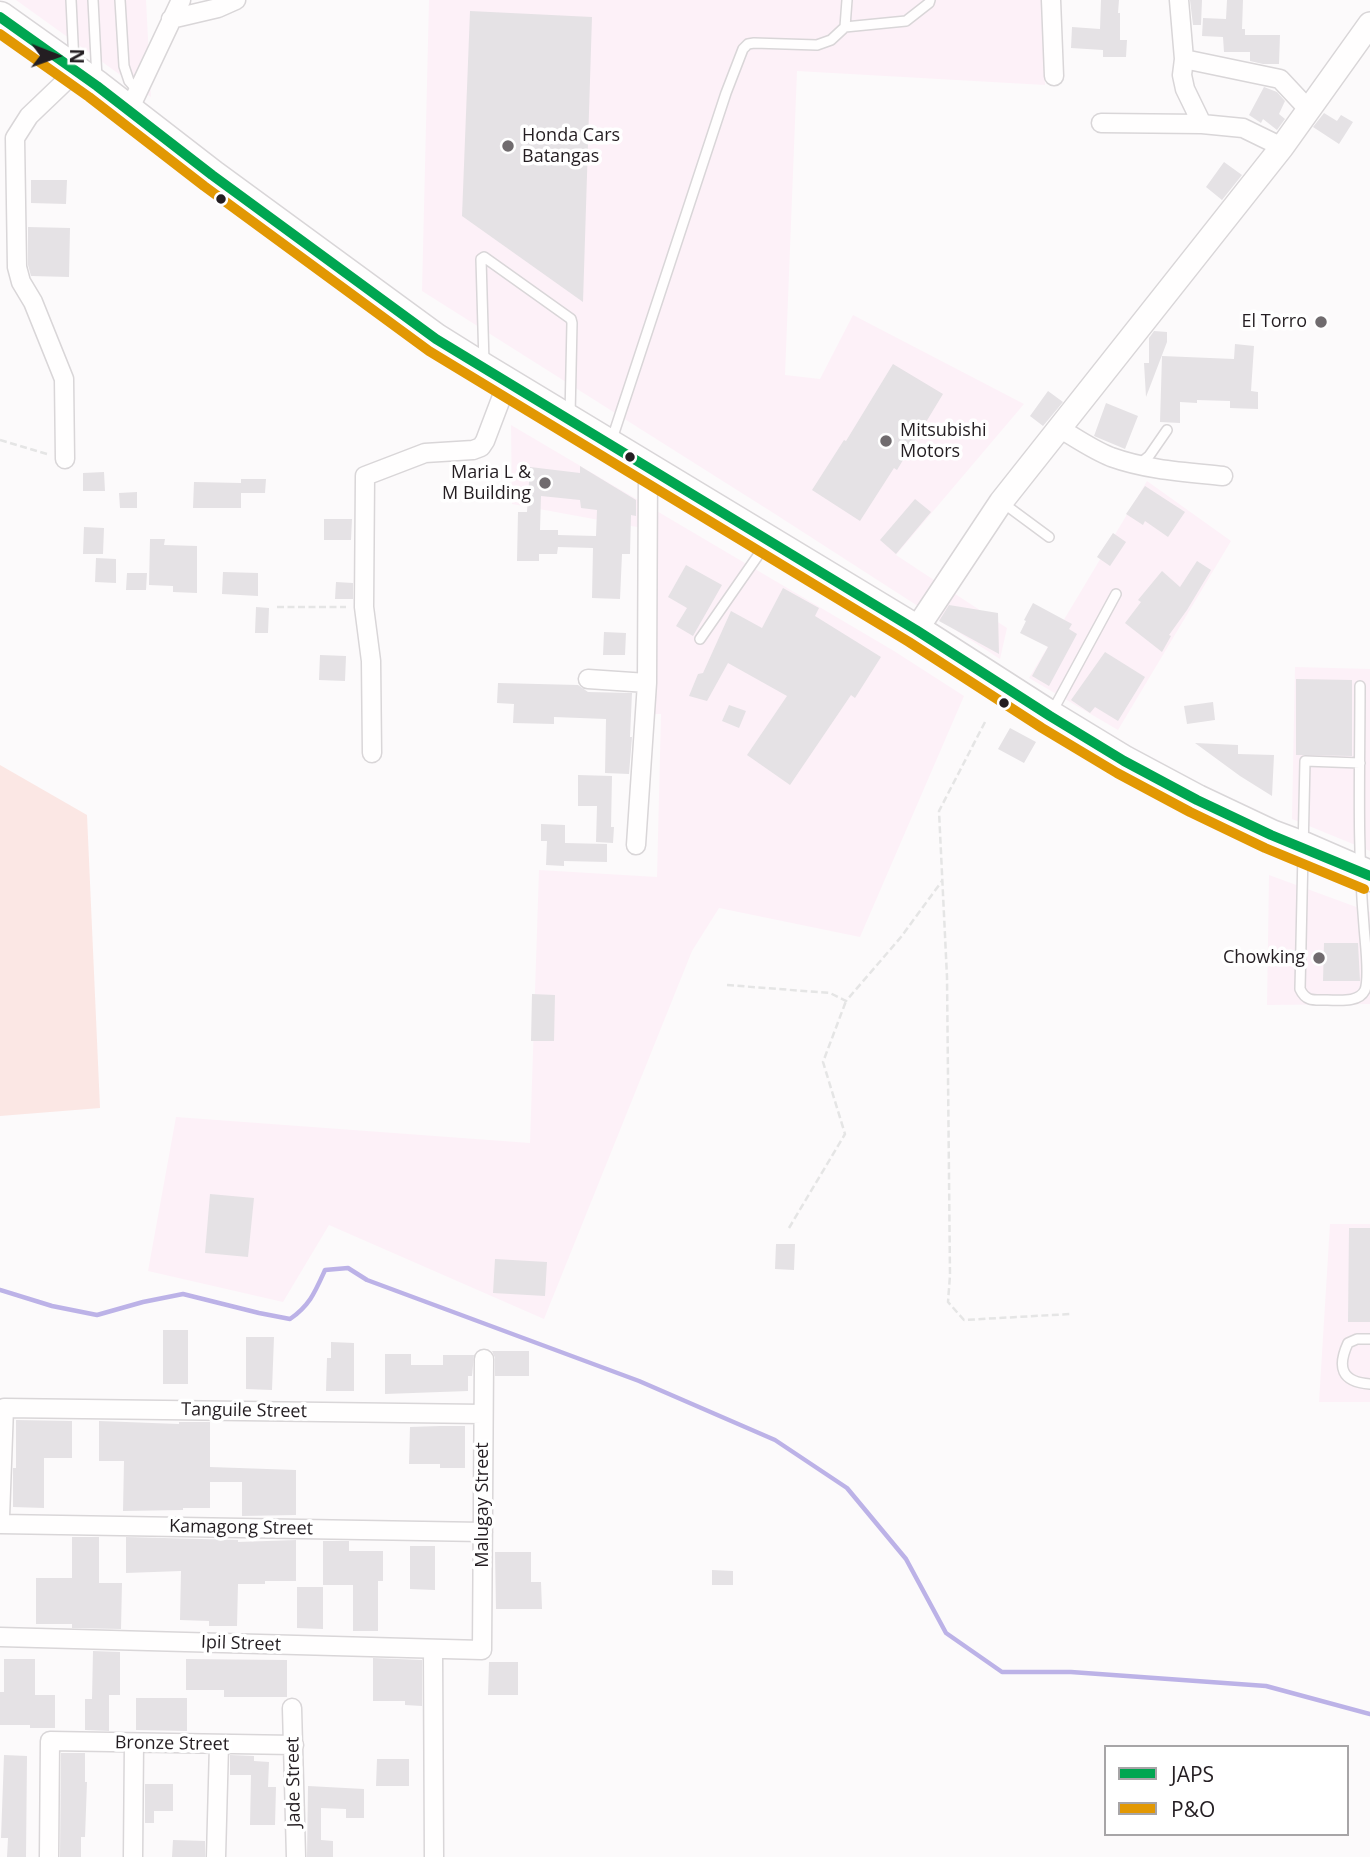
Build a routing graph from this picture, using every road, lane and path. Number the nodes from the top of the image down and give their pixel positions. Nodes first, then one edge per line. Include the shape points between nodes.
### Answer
1 (71, 0) edge
2 (93, 0) edge
3 (120, 0) edge
4 (181, 0) edge
5 (236, 0) edge
6 (847, 0) edge
7 (930, 0) edge
8 (1051, 0) edge
9 (1179, 0) edge
10 (0, 17) edge
11 (171, 19) junction
12 (1370, 24) edge
13 (845, 27) junction
14 (1184, 59) junction
15 (1054, 76) dead end
16 (86, 79) junction
17 (133, 100) junction
18 (1309, 110) junction
19 (1101, 123) dead end
20 (1202, 124) junction
21 (1282, 147) junction
22 (496, 376) junction
23 (570, 421) junction
24 (1059, 428) junction
25 (1167, 430) dead end
26 (0, 440) edge
27 (610, 446) junction
28 (65, 459) joint
29 (1139, 464) junction
30 (648, 467) junction
31 (1223, 476) dead end
32 (1001, 502) junction
33 (1049, 537) dead end
34 (769, 540) junction
35 (1116, 594) dead end
36 (277, 607) dead end
37 (364, 607) junction
38 (916, 630) junction
39 (700, 639) dead end
40 (588, 679) dead end
41 (647, 683) junction
42 (1360, 685) dead end
43 (1050, 716) junction
44 (985, 722) dead end
45 (372, 753) dead end
46 (1360, 764) junction
47 (636, 845) dead end
48 (1303, 846) junction
49 (1365, 873) edge
50 (942, 881) junction
51 (727, 985) dead end
52 (846, 1001) junction
53 (789, 1228) dead end
54 (1070, 1314) dead end
55 (1370, 1339) edge
56 (484, 1359) dead end
57 (1370, 1384) edge
58 (484, 1414) junction
59 (0, 1517) edge
60 (0, 1524) edge
61 (483, 1532) junction
62 (0, 1637) edge
63 (433, 1650) junction
64 (482, 1650) joint
65 (292, 1708) dead end
66 (134, 1743) junction
67 (219, 1745) junction
68 (294, 1745) junction
69 (49, 1857) edge
70 (133, 1857) edge
71 (216, 1857) edge
72 (296, 1857) edge
73 (434, 1857) edge

1 - 16 lane
2 - 16 lane
3 - 17 lane via 126,74
4 - 11 street
5 - 11 street
6 - 13 lane
7 - 13 lane via 906,21
8 - 15 street
9 - 14 street
10 - 16 highway
11 - 17 street
12 - 18 street
13 - 27 lane via 817,45 754,43 743,49
14 - 18 street via 1280,79
14 - 20 street via 1185,89
16 - 17 highway
16 - 28 street via 29,116 15,138 17,267 64,379
17 - 22 highway via 212,175 436,339
18 - 21 street
19 - 20 street
20 - 21 street via 1243,128
21 - 24 street
22 - 23 highway
22 - 23 lane via 484,257 570,319
22 - 37 street via 481,447 425,453 365,476
23 - 27 highway
24 - 29 street via 1109,457
24 - 32 street
25 - 29 lane
26 - 28 path
27 - 30 highway
29 - 31 street
30 - 34 highway
30 - 41 street
32 - 33 lane
32 - 38 street
34 - 38 highway
34 - 39 lane
35 - 43 lane
36 - 37 path
37 - 45 street via 371,661
38 - 43 highway
40 - 41 street
41 - 47 street
42 - 46 lane
43 - 48 highway via 1197,800
44 - 50 path via 939,811
46 - 48 lane via 1305,761
46 - 49 lane
48 - 49 highway
48 - 49 lane via 1300,989 1309,1000 1352,999 1366,988
50 - 52 path
50 - 54 path via 947,977 948,1302 964,1320
51 - 52 path via 830,993
52 - 53 path via 823,1062 845,1134
55 - 57 lane via 1349,1343 1342,1356 1342,1370 1356,1383
56 - 58 street, Malugay Street
58 - 59 street, Tanguile Street via 4,1408
58 - 61 street, Malugay Street
60 - 61 street, Kamagong Street
61 - 64 street, Malugay Street
62 - 63 street, Ipil Street
63 - 64 street, Ipil Street
63 - 73 street
65 - 68 street, Jade Street
66 - 67 street, Bronze Street
66 - 69 street, Bronze Street via 50,1741
66 - 70 street
67 - 68 street, Bronze Street
67 - 71 street
68 - 72 street, Jade Street

